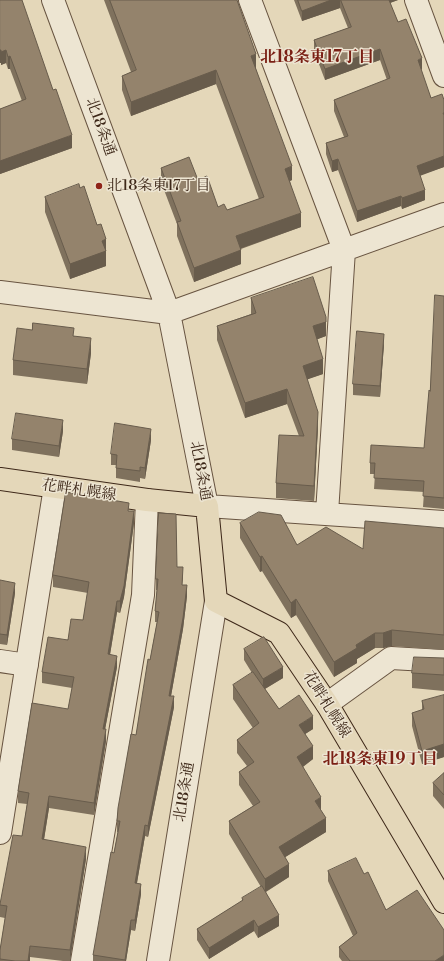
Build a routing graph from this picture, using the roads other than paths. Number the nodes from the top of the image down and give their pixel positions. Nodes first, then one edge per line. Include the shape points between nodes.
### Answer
1 (53, 0) edge
2 (250, 0) edge
3 (416, 0) edge
4 (444, 76) edge
5 (444, 214) edge
6 (344, 250) junction
7 (0, 292) edge
8 (169, 314) junction
9 (0, 479) edge
10 (55, 487) junction
11 (147, 500) junction
12 (207, 506) junction
13 (326, 513) junction
14 (444, 522) edge
15 (216, 601) junction
16 (0, 661) edge
17 (444, 661) edge
18 (27, 665) junction
19 (327, 704) junction
20 (0, 833) edge
21 (444, 902) edge
22 (82, 961) edge
23 (158, 961) edge

1 - 8 street, 北18条通
2 - 6 street
3 - 4 street
5 - 6 street
6 - 8 street
6 - 13 street
7 - 8 street
8 - 12 street, 北18条通
9 - 10 main road, 花畔札幌線
10 - 11 main road, 花畔札幌線
10 - 18 street
11 - 12 main road, 花畔札幌線
11 - 22 street via 143,595
12 - 13 street
12 - 15 main road, 北18条通
13 - 14 street
15 - 19 main road, 花畔札幌線 via 279,633
15 - 23 street, 北18条通
16 - 18 street
17 - 19 street via 390,658
18 - 20 street
19 - 21 main road, 花畔札幌線

